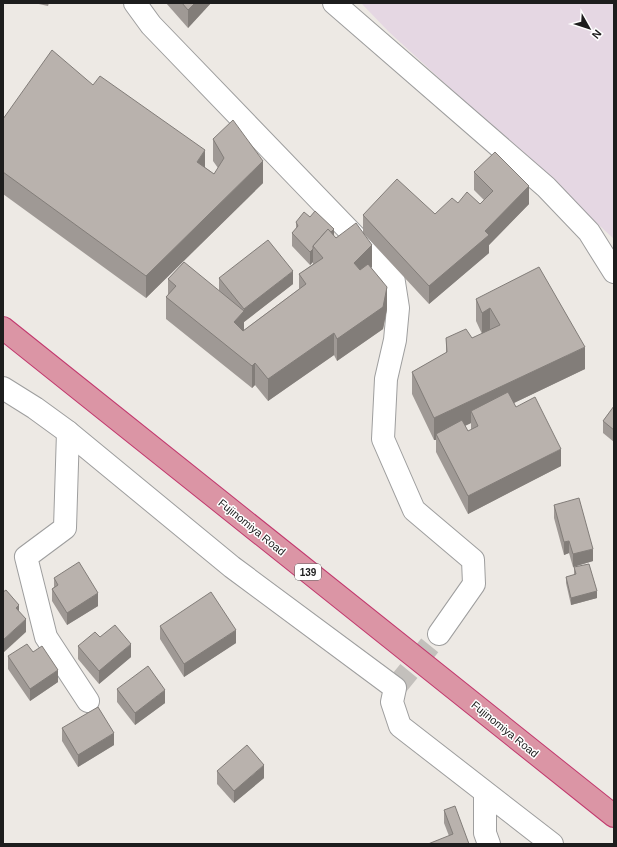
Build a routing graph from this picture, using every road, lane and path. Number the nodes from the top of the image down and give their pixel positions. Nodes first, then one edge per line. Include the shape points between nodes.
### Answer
1 (135, 3) edge
2 (334, 3) edge
3 (614, 272) edge
4 (3, 328) edge
5 (3, 388) edge
6 (68, 432) junction
7 (439, 634) tunnel mouth
8 (88, 701) dead end
9 (485, 793) junction
10 (614, 816) edge
11 (489, 844) edge
12 (552, 844) edge

1 - 7 street via 151,25 393,276 398,308 395,340 386,379 383,439 414,510 473,560 474,584
2 - 3 street via 546,187 588,232
4 - 10 highway, Fujinomiya Road / 139
5 - 6 street
6 - 8 street via 65,528 26,557 46,637
6 - 9 street via 232,567 395,688 392,702 400,726
9 - 11 street via 486,833
9 - 12 street

